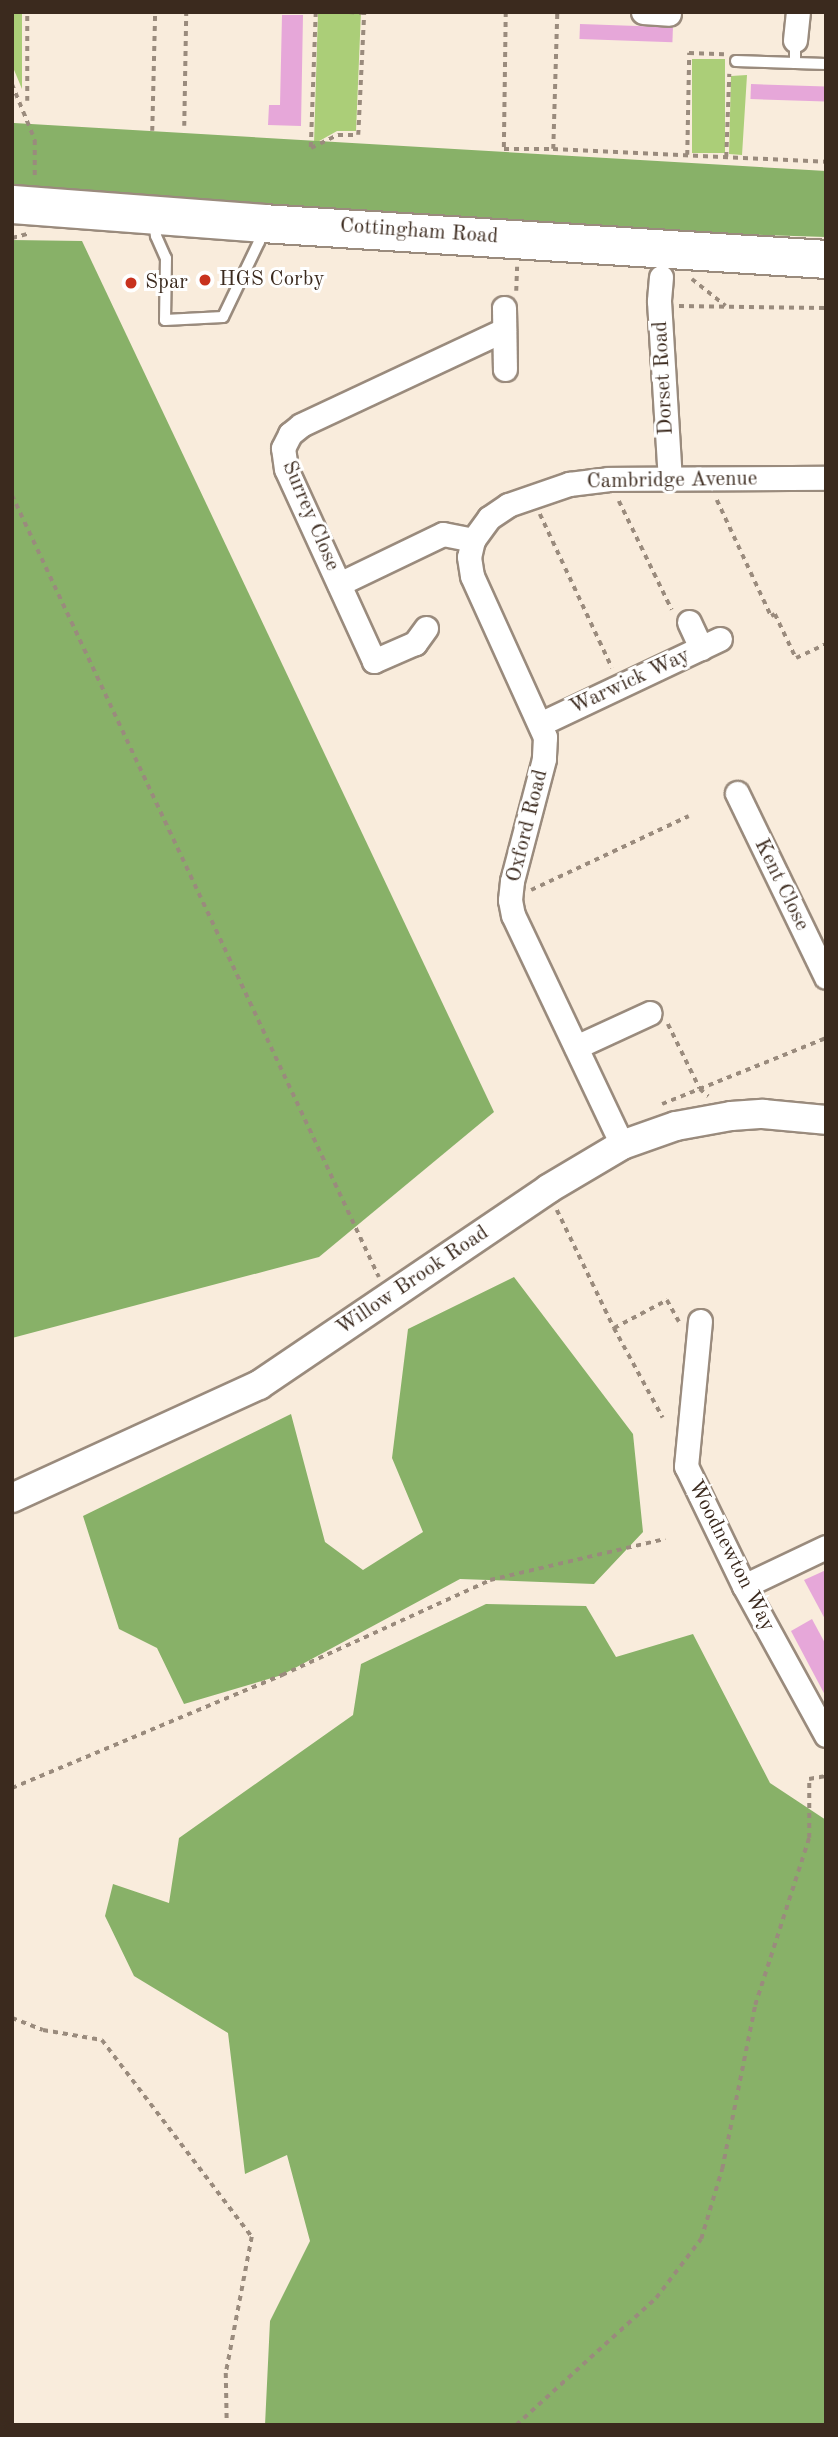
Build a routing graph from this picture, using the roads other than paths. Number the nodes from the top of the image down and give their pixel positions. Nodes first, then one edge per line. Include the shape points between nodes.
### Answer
1 (643, 12) edge
2 (797, 12) edge
3 (669, 14) dead end
4 (795, 52) junction
5 (736, 61) dead end
6 (826, 64) edge
7 (23, 193) edge
8 (153, 215) junction
9 (262, 223) junction
10 (826, 259) edge
11 (661, 277) dead end
12 (505, 369) dead end
13 (826, 478) edge
14 (670, 479) junction
15 (473, 540) junction
16 (339, 584) junction
17 (688, 622) road end
18 (426, 628) dead end
19 (540, 724) junction
20 (737, 793) dead end
21 (826, 977) edge
22 (650, 1013) road end
23 (576, 1047) junction
24 (826, 1120) edge
25 (622, 1145) junction
26 (700, 1321) dead end
27 (12, 1498) edge
28 (826, 1547) edge
29 (744, 1586) junction
30 (826, 1735) edge

1 - 3 street
2 - 4 street
4 - 5 lane
4 - 6 lane
7 - 8 highway, Cottingham Road
8 - 9 highway, Cottingham Road
8 - 9 lane via 166,258 165,320 223,317 259,242
9 - 10 highway, Cottingham Road
11 - 14 street, Dorset Road
12 - 16 street, Surrey Close via 504,319 290,434 283,448 284,462
13 - 14 street, Cambridge Avenue
14 - 15 street, Cambridge Avenue via 569,484 531,496 489,518
15 - 16 street via 443,534
15 - 19 street, Oxford Road via 469,556 472,576
16 - 18 street, Surrey Close via 374,661 415,643
17 - 19 street, Warwick Way via 710,644
19 - 23 street, Oxford Road via 544,758 510,900
20 - 21 street, Kent Close
22 - 23 street
23 - 25 street, Oxford Road
24 - 25 street, Willow Brook Road via 731,1116 676,1126
25 - 27 street, Willow Brook Road via 548,1189 258,1385
26 - 29 street, Woodnewton Way via 686,1466
28 - 29 street
29 - 30 street, Woodnewton Way

